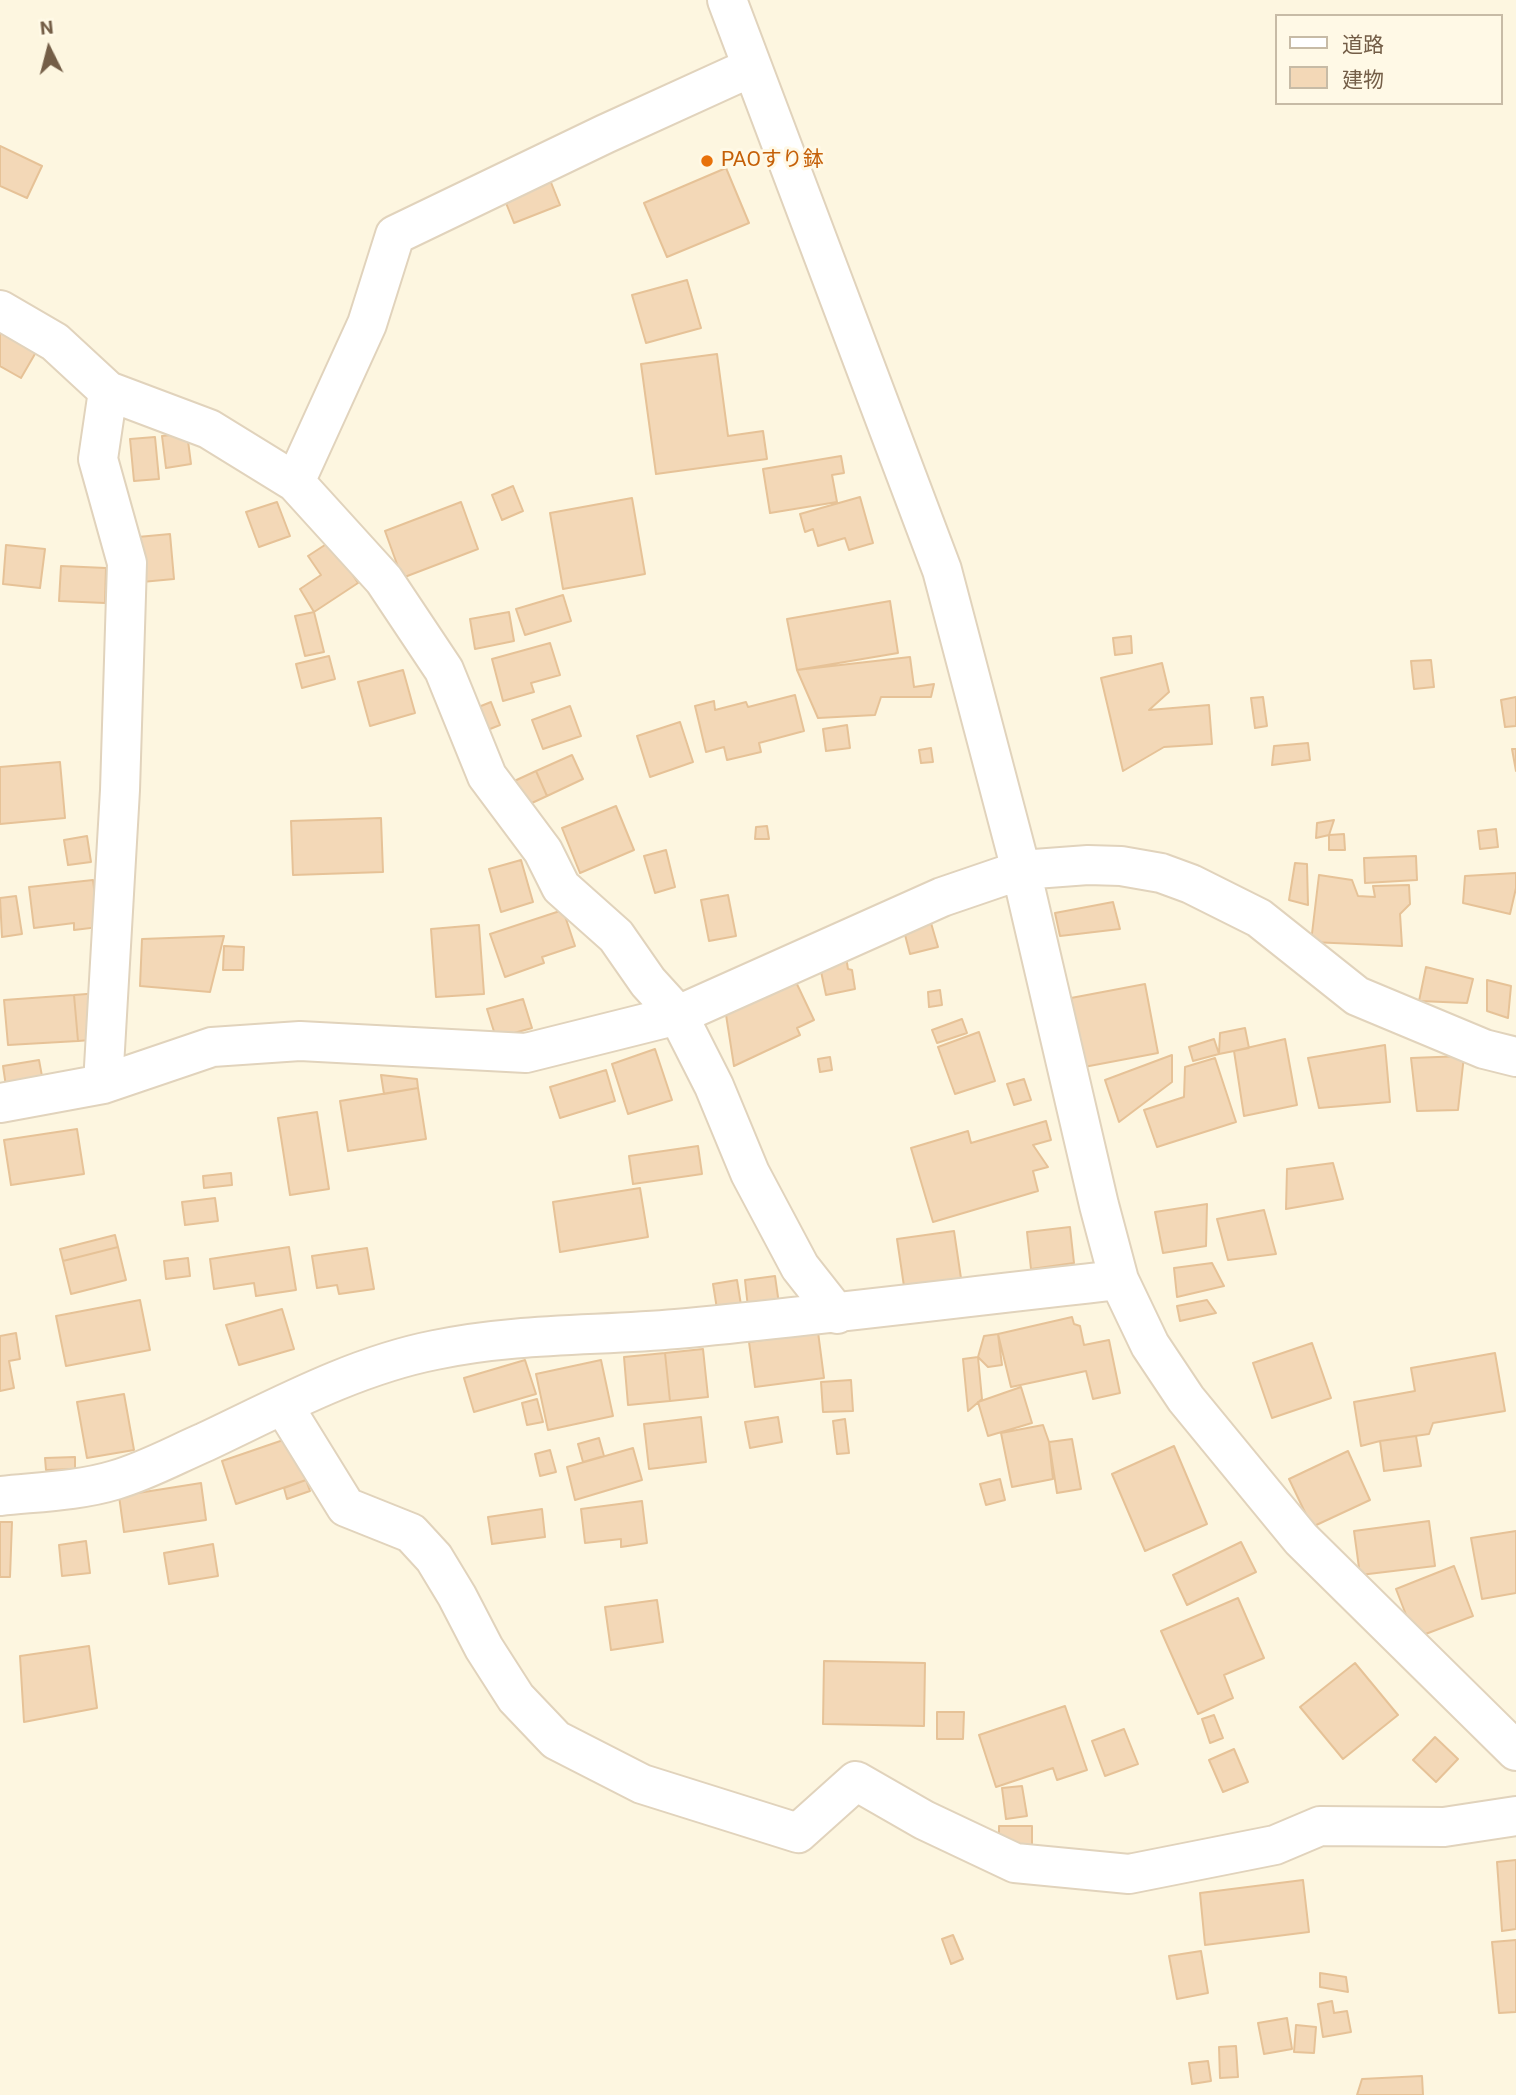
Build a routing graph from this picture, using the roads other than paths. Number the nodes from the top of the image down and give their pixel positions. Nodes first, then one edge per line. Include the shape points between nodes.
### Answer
1 (727, 0) edge
2 (752, 67) junction
3 (0, 310) edge
4 (108, 391) junction
5 (295, 482) junction
6 (1021, 870) junction
7 (678, 1015) junction
8 (1516, 1057) edge
9 (103, 1084) junction
10 (0, 1103) edge
11 (1119, 1280) junction
12 (837, 1314) junction
13 (283, 1405) junction
14 (0, 1496) edge
15 (1516, 1751) edge
16 (1516, 1816) edge

1 - 2 street
2 - 5 street via 395,235 367,324
2 - 6 street via 942,570
3 - 4 street via 55,342
4 - 5 street via 209,429
4 - 9 street via 98,459 127,563
5 - 7 street via 384,580 444,670 486,776 543,851 561,887 616,936
6 - 7 street via 942,897
6 - 8 street via 1121,866 1191,884 1259,918 1357,996 1484,1049
6 - 11 street
7 - 9 street via 526,1053 300,1041 212,1047
7 - 12 street via 793,1255
9 - 10 street
11 - 12 street
11 - 15 street via 1150,1345 1186,1399 1301,1539
12 - 13 street via 645,1332 494,1339 386,1361
13 - 14 street via 113,1481
13 - 16 street via 346,1507 411,1533 434,1558 516,1698 556,1740 642,1784 798,1833 856,1781 1015,1863 1129,1874 1275,1844 1320,1826 1444,1827

